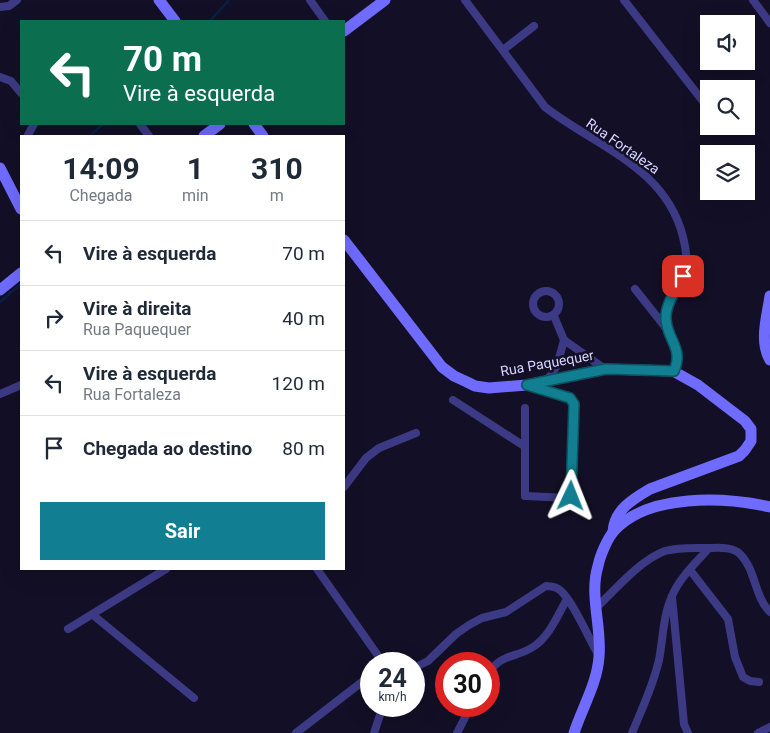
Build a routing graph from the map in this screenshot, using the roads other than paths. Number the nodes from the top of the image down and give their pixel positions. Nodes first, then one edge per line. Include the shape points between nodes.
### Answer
1 (17, 0) edge
2 (160, 0) edge
3 (310, 0) edge
4 (384, 0) edge
5 (466, 0) edge
6 (624, 0) edge
7 (753, 0) edge
8 (0, 7) edge
9 (174, 20) edge
10 (324, 20) edge
11 (770, 23) edge
12 (534, 26) dead end
13 (345, 30) edge
14 (503, 50) junction
15 (0, 77) edge
16 (20, 92) edge
17 (700, 97) edge
18 (33, 125) edge
19 (219, 125) edge
20 (255, 125) edge
21 (28, 135) dead end
22 (205, 135) edge
23 (263, 135) edge
24 (0, 168) edge
25 (20, 207) edge
26 (345, 241) edge
27 (20, 273) edge
28 (635, 289) dead end
29 (0, 290) edge
30 (770, 296) edge
31 (554, 316) dead end
32 (669, 332) junction
33 (564, 340) junction
34 (770, 360) edge
35 (606, 369) junction
36 (674, 371) junction
37 (547, 380) junction
38 (20, 385) edge
39 (527, 385) junction
40 (0, 394) edge
41 (453, 400) dead end
42 (525, 408) dead end
43 (416, 433) dead end
44 (524, 446) junction
45 (345, 486) edge
46 (770, 507) edge
47 (613, 532) junction
48 (709, 548) junction
49 (164, 570) edge
50 (318, 570) edge
51 (690, 570) junction
52 (672, 595) junction
53 (567, 599) junction
54 (597, 608) junction
55 (770, 612) edge
56 (93, 615) junction
57 (68, 629) dead end
58 (376, 652) edge
59 (599, 657) junction
60 (500, 661) edge
61 (425, 662) edge
62 (759, 682) dead end
63 (360, 684) edge
64 (194, 698) dead end
65 (379, 717) edge
66 (465, 717) edge
67 (770, 727) edge
68 (296, 733) edge
69 (374, 733) edge
70 (457, 733) edge
71 (574, 733) edge
72 (632, 733) edge
73 (688, 733) edge
74 (758, 733) edge

1 - 8 street via 9,6
2 - 9 street
3 - 10 street
4 - 13 street
5 - 14 street, Rua Fortaleza
6 - 17 street
7 - 11 street
12 - 14 street
14 - 32 street, Rua Fortaleza via 545,107 646,175 662,191 673,209 686,261 683,276 667,309
15 - 16 street via 10,81
18 - 21 street
19 - 22 street
20 - 23 street
24 - 25 street
26 - 39 street, Rua Paquequer via 442,367 475,386
27 - 29 street
28 - 32 street
30 - 34 street via 764,339
31 - 33 street
32 - 36 street, Rua Fortaleza via 677,350
33 - 35 street
33 - 37 street via 557,366
35 - 36 street, Rua Paquequer
35 - 37 street, Rua Paquequer
36 - 47 street via 745,421 751,429 751,441 739,456 636,497 618,514
37 - 39 street, Rua Paquequer
38 - 40 street
39 - 44 street via 570,398 574,404 570,498 525,496
41 - 44 street
42 - 44 street
43 - 45 street via 379,448 366,458
46 - 47 street via 716,500 653,507
47 - 54 street via 598,565 595,584
48 - 51 street
48 - 54 street via 682,548 656,555
48 - 55 street via 739,552
49 - 56 street
50 - 58 street
51 - 52 street
51 - 62 street via 728,619 735,657 743,677
52 - 72 street via 653,684
52 - 73 street via 684,724
53 - 59 street
53 - 60 street via 541,642
53 - 61 street via 554,586 546,586 506,612 469,625
54 - 59 street
56 - 57 street
56 - 64 street
59 - 71 street via 595,678
63 - 68 street
65 - 69 street
66 - 70 street
67 - 74 street

